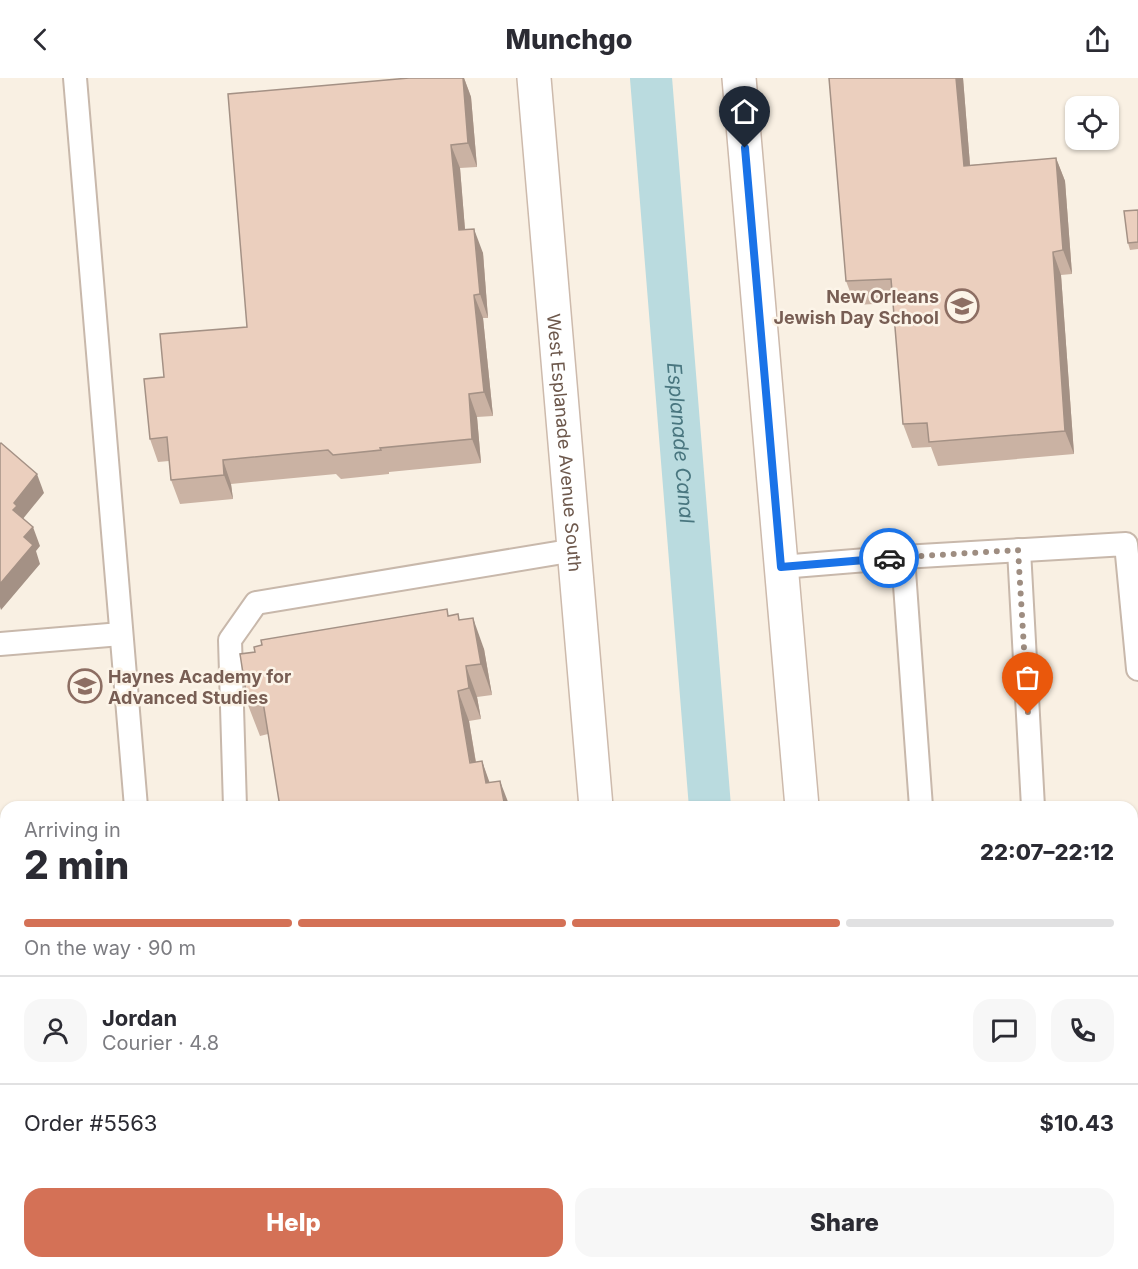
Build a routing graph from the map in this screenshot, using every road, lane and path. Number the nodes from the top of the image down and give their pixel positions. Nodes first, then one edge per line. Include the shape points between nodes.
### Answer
1 (75, 78) edge
2 (534, 78) edge
3 (739, 78) edge
4 (575, 550) junction
5 (1018, 550) junction
6 (903, 557) junction
7 (781, 567) junction
8 (121, 634) junction
9 (0, 644) edge
10 (1138, 669) edge
11 (135, 801) edge
12 (235, 801) edge
13 (596, 801) edge
14 (801, 801) edge
15 (921, 801) edge
16 (1033, 801) edge

1 - 8 lane
2 - 4 main road, West Esplanade Avenue South
3 - 7 main road
4 - 12 lane via 256,603 230,640
4 - 13 main road, West Esplanade Avenue South
5 - 6 lane
5 - 10 lane via 1126,544
5 - 16 lane
6 - 7 lane
6 - 15 lane
7 - 14 main road
8 - 9 lane
8 - 11 lane

